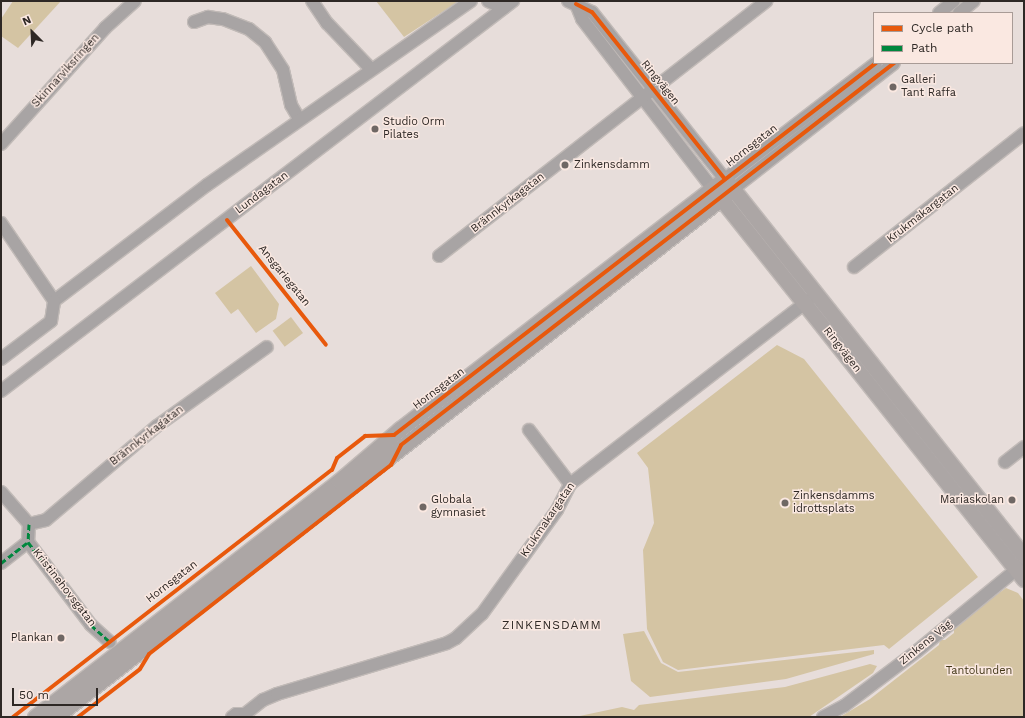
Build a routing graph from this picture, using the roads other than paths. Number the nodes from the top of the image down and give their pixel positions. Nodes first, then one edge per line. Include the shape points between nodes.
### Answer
1 (135, 1) edge
2 (312, 1) edge
3 (471, 1) edge
4 (488, 1) edge
5 (766, 1) edge
6 (954, 1) edge
7 (974, 1) edge
8 (574, 2) edge
9 (508, 4) edge
10 (939, 12) edge
11 (960, 12) edge
12 (194, 22) dead end
13 (875, 64) edge
14 (893, 64) edge
15 (371, 69) junction
16 (653, 89) junction
17 (643, 98) junction
18 (300, 119) junction
19 (1024, 133) edge
20 (1, 144) edge
21 (729, 184) junction
22 (716, 194) junction
23 (1, 223) edge
24 (439, 256) dead end
25 (854, 267) dead end
26 (810, 299) junction
27 (54, 301) junction
28 (267, 347) dead end
29 (1, 358) edge
30 (1, 391) edge
31 (529, 430) dead end
32 (1024, 447) edge
33 (1005, 462) dead end
34 (570, 484) junction
35 (1, 492) edge
36 (29, 524) junction
37 (28, 542) junction
38 (1024, 556) edge
39 (1, 563) edge
40 (1021, 570) edge
41 (110, 642) dead end
42 (132, 650) junction
43 (245, 716) edge
44 (35, 717) edge
45 (55, 717) edge
46 (232, 717) edge
47 (823, 717) edge

1 - 20 street, Skinnarviksringen via 105,28
2 - 15 street via 327,22
3 - 15 street
4 - 9 street, Lundagatan
5 - 16 street, Brännkyrkagatan
6 - 10 street
7 - 11 street
8 - 16 street, Ringvägen via 592,12
8 - 17 street, Ringvägen via 582,19
9 - 30 street, Lundagatan
12 - 18 street via 208,16 223,19 249,30 265,42 283,70 291,104
13 - 21 street, Hornsgatan
14 - 21 street, Hornsgatan
15 - 18 street
16 - 17 street, Brännkyrkagatan
16 - 21 street, Ringvägen
17 - 22 street, Ringvägen
17 - 24 street, Brännkyrkagatan
18 - 27 street via 202,189
19 - 25 street, Krukmakargatan
21 - 22 main road, Hornsgatan
21 - 26 main road, Ringvägen
22 - 26 main road, Ringvägen
22 - 42 main road, Hornsgatan via 400,429
23 - 27 street
26 - 34 street, Krukmakargatan
26 - 38 main road, Ringvägen
26 - 40 main road, Ringvägen
27 - 29 street via 51,321
28 - 36 street, Brännkyrkagatan via 141,438 46,520
31 - 34 street
32 - 33 street
34 - 43 street, Krukmakargatan via 557,510 482,614 456,638 447,643 277,694 263,700
35 - 36 street
36 - 37 street, Kristinehovsgatan
37 - 39 street
37 - 41 street, Kristinehovsgatan via 91,625
40 - 47 street, Zinkens Väg via 844,706
42 - 44 main road, Hornsgatan
42 - 45 main road, Hornsgatan
43 - 46 street, Krukmakargatan via 236,714

